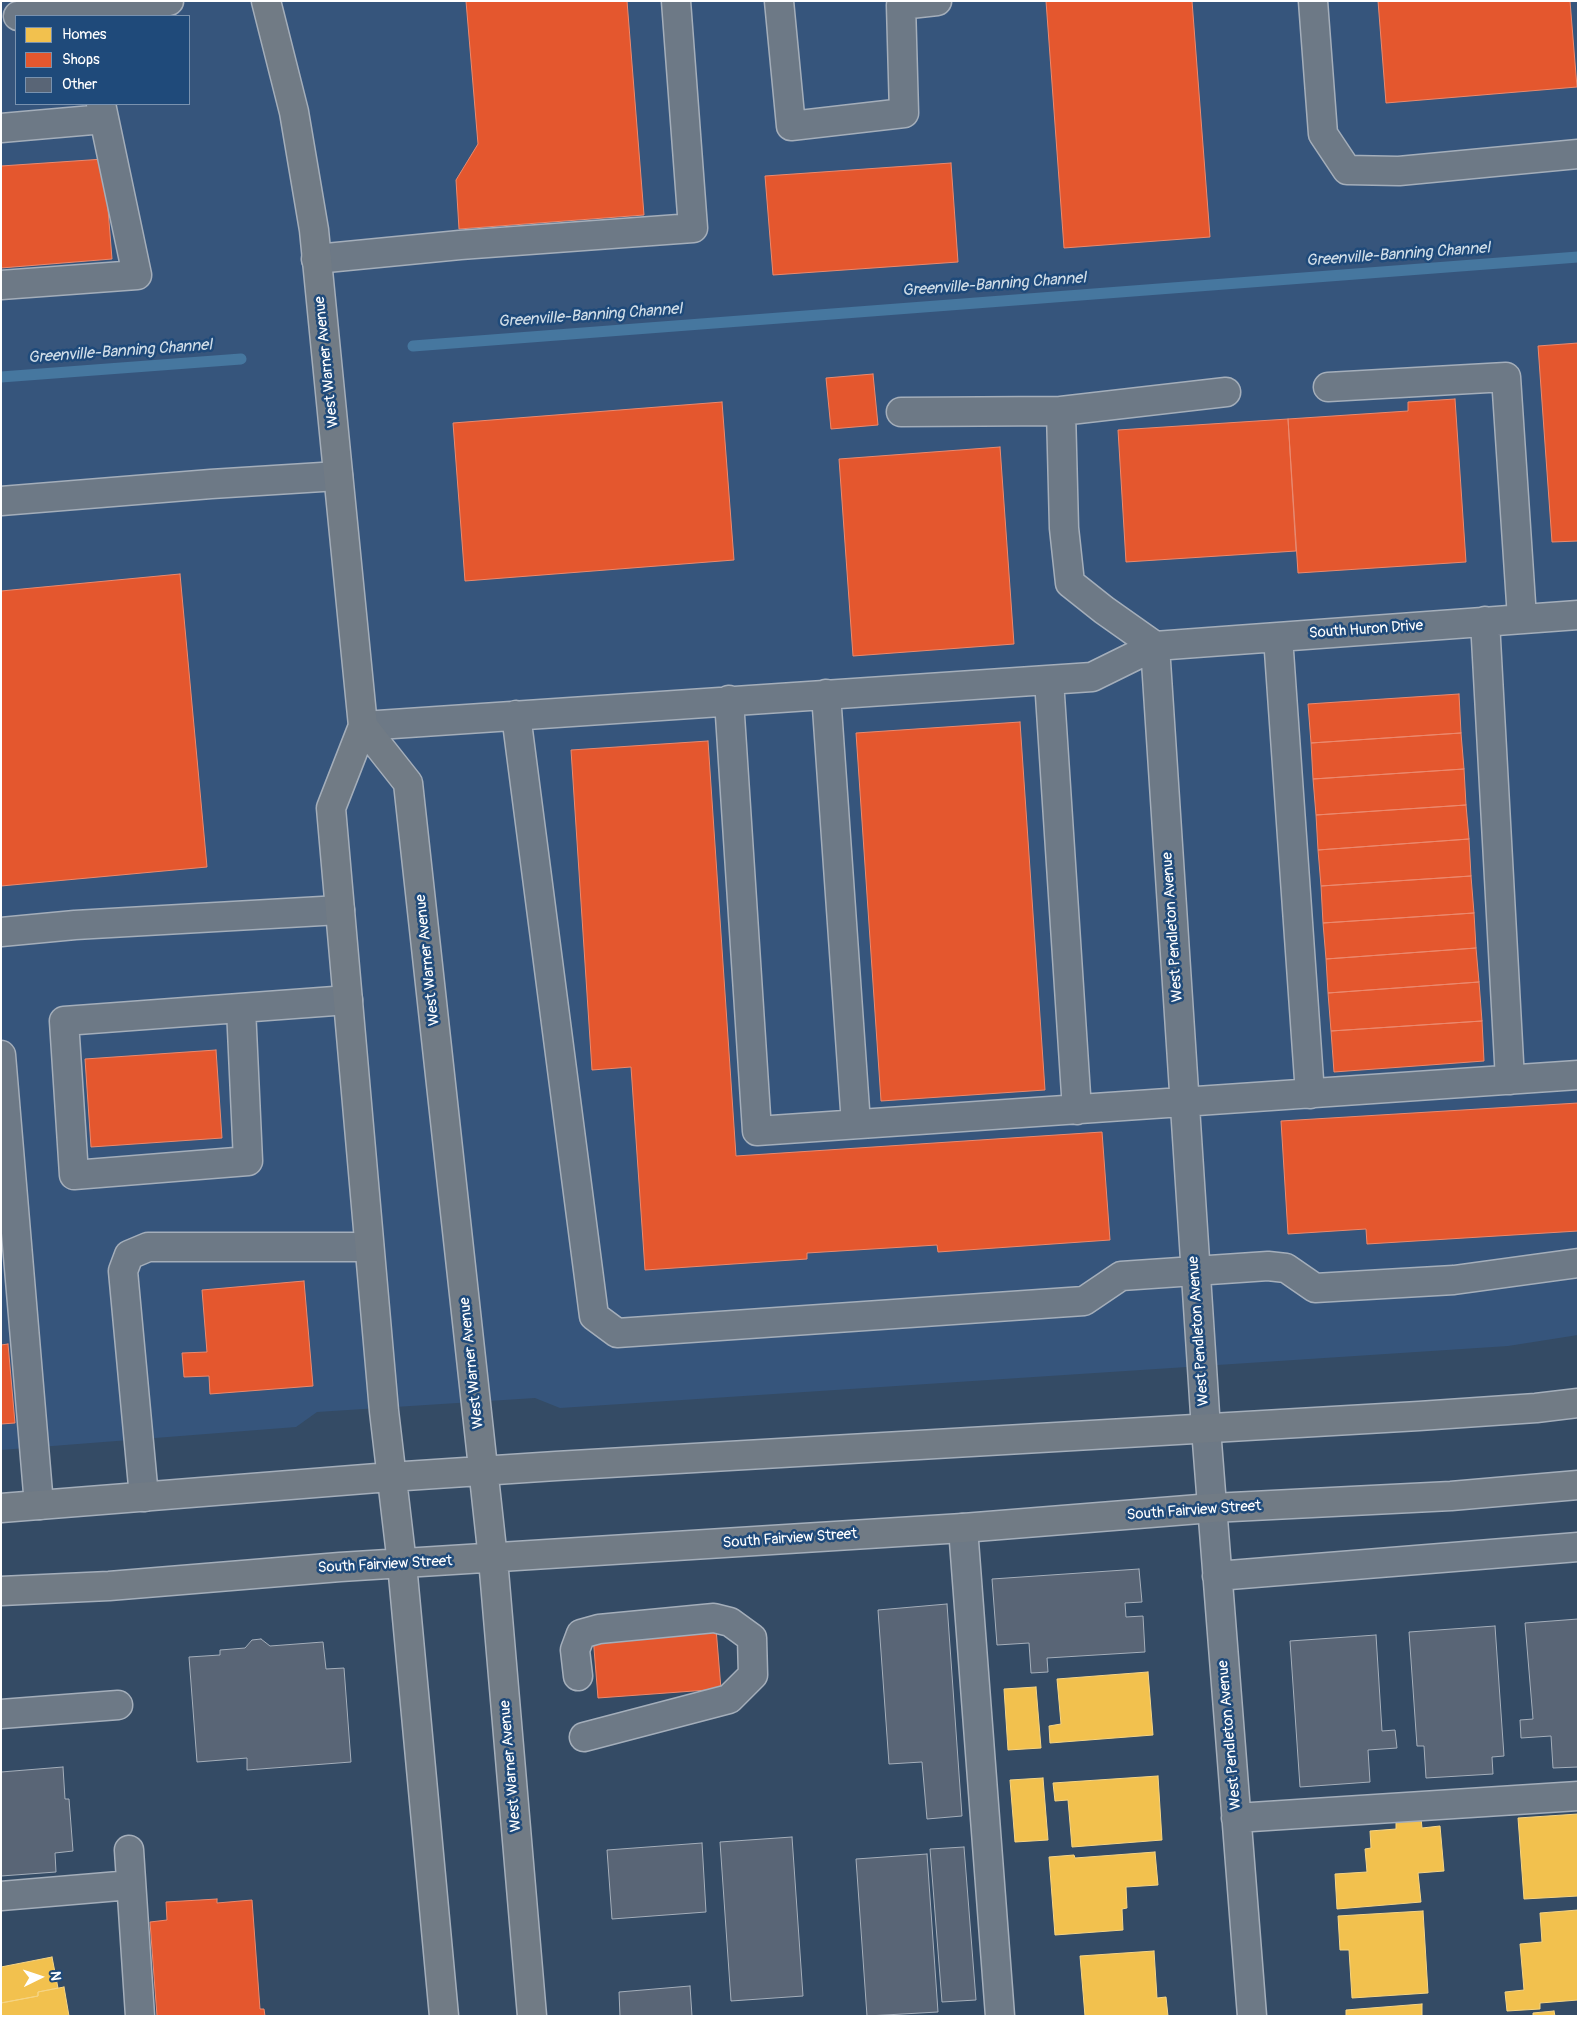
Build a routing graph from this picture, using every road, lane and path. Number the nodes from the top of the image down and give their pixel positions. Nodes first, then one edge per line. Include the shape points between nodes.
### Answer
1 (170, 1) edge
2 (266, 1) edge
3 (676, 1) edge
4 (780, 1) edge
5 (936, 1) edge
6 (1313, 1) edge
7 (82, 13) edge
8 (39, 15) edge
9 (15, 16) edge
10 (1, 18) edge
11 (103, 111) edge
12 (1, 128) edge
13 (1578, 154) edge
14 (316, 259) junction
15 (1, 285) edge
16 (1328, 387) dead end
17 (1226, 392) dead end
18 (1062, 411) junction
19 (901, 412) dead end
20 (338, 476) junction
21 (1, 501) edge
22 (1522, 618) junction
23 (1485, 621) junction
24 (1577, 621) edge
25 (1278, 637) junction
26 (1155, 646) junction
27 (1048, 680) junction
28 (826, 694) junction
29 (729, 700) junction
30 (516, 715) junction
31 (363, 726) junction
32 (340, 910) junction
33 (1, 932) edge
34 (348, 1000) junction
35 (241, 1008) junction
36 (1, 1055) edge
37 (1578, 1075) edge
38 (1510, 1080) junction
39 (1310, 1094) junction
40 (1185, 1102) junction
41 (1077, 1110) junction
42 (856, 1124) junction
43 (369, 1247) junction
44 (1578, 1263) edge
45 (1196, 1272) junction
46 (1578, 1403) edge
47 (1206, 1429) junction
48 (484, 1471) junction
49 (390, 1477) junction
50 (1578, 1485) edge
51 (144, 1497) junction
52 (39, 1505) junction
53 (1, 1508) edge
54 (1212, 1508) junction
55 (962, 1528) junction
56 (1578, 1547) edge
57 (493, 1559) junction
58 (402, 1564) junction
59 (1217, 1576) junction
60 (1, 1591) edge
61 (578, 1676) dead end
62 (118, 1705) dead end
63 (1, 1714) edge
64 (584, 1737) dead end
65 (1578, 1796) edge
66 (1236, 1818) junction
67 (128, 1850) dead end
68 (131, 1885) junction
69 (1, 1896) edge
70 (140, 2016) edge
71 (444, 2016) edge
72 (532, 2016) edge
73 (1000, 2016) edge
74 (1252, 2016) edge

1 - 7 street
2 - 14 main road, West Warner Avenue via 294,112
3 - 14 street via 693,228
4 - 5 street via 791,126 904,113 902,5
6 - 13 street via 1323,134 1347,170 1399,171
7 - 8 street
9 - 10 street
11 - 12 street
11 - 15 street via 137,275
14 - 20 main road, West Warner Avenue
16 - 22 street via 1506,377
17 - 18 street
18 - 19 street
18 - 26 street via 1064,528 1070,583
20 - 21 street
20 - 31 main road, West Warner Avenue
22 - 23 street, South Huron Drive
22 - 24 street, South Huron Drive
23 - 25 street, South Huron Drive
23 - 38 street
25 - 26 street, South Huron Drive
25 - 39 street
26 - 27 street via 1092,676
26 - 40 street, West Pendleton Avenue
27 - 28 street
27 - 41 street
28 - 29 street
28 - 42 street
29 - 30 street
29 - 42 street via 757,1131
30 - 31 street
30 - 45 street via 594,1316 617,1333 1084,1301 1121,1276
31 - 32 main road, West Warner Avenue via 331,808
31 - 48 main road, West Warner Avenue via 408,783
32 - 33 street
32 - 34 main road, West Warner Avenue
34 - 35 street
34 - 43 main road, West Warner Avenue
35 - 35 street via 64,1021 74,1175 248,1161
36 - 52 street
37 - 38 street
38 - 39 street
39 - 40 street
40 - 41 street
40 - 45 street, West Pendleton Avenue
41 - 42 street
43 - 49 main road, West Warner Avenue
43 - 51 street via 148,1247 129,1255 123,1271
44 - 45 street via 1454,1280 1315,1288 1286,1268 1268,1266
45 - 47 street, West Pendleton Avenue
46 - 47 main road
47 - 48 main road
47 - 54 street, West Pendleton Avenue
48 - 49 main road
48 - 57 main road, West Warner Avenue
49 - 51 main road
49 - 58 main road, West Warner Avenue
50 - 54 main road, South Fairview Street via 1451,1496
51 - 52 main road
52 - 53 main road
54 - 55 main road, South Fairview Street
54 - 59 street, West Pendleton Avenue
55 - 57 main road, South Fairview Street
55 - 73 street
56 - 59 street
57 - 58 main road, South Fairview Street
57 - 72 main road, West Warner Avenue
58 - 60 main road, South Fairview Street
58 - 71 main road, West Warner Avenue
59 - 66 street, West Pendleton Avenue
61 - 64 street via 575,1650 581,1634 599,1629 714,1618 730,1622 752,1638 753,1676 729,1699
62 - 63 street
65 - 66 street
66 - 74 street, West Pendleton Avenue
67 - 68 street
68 - 69 street
68 - 70 street

